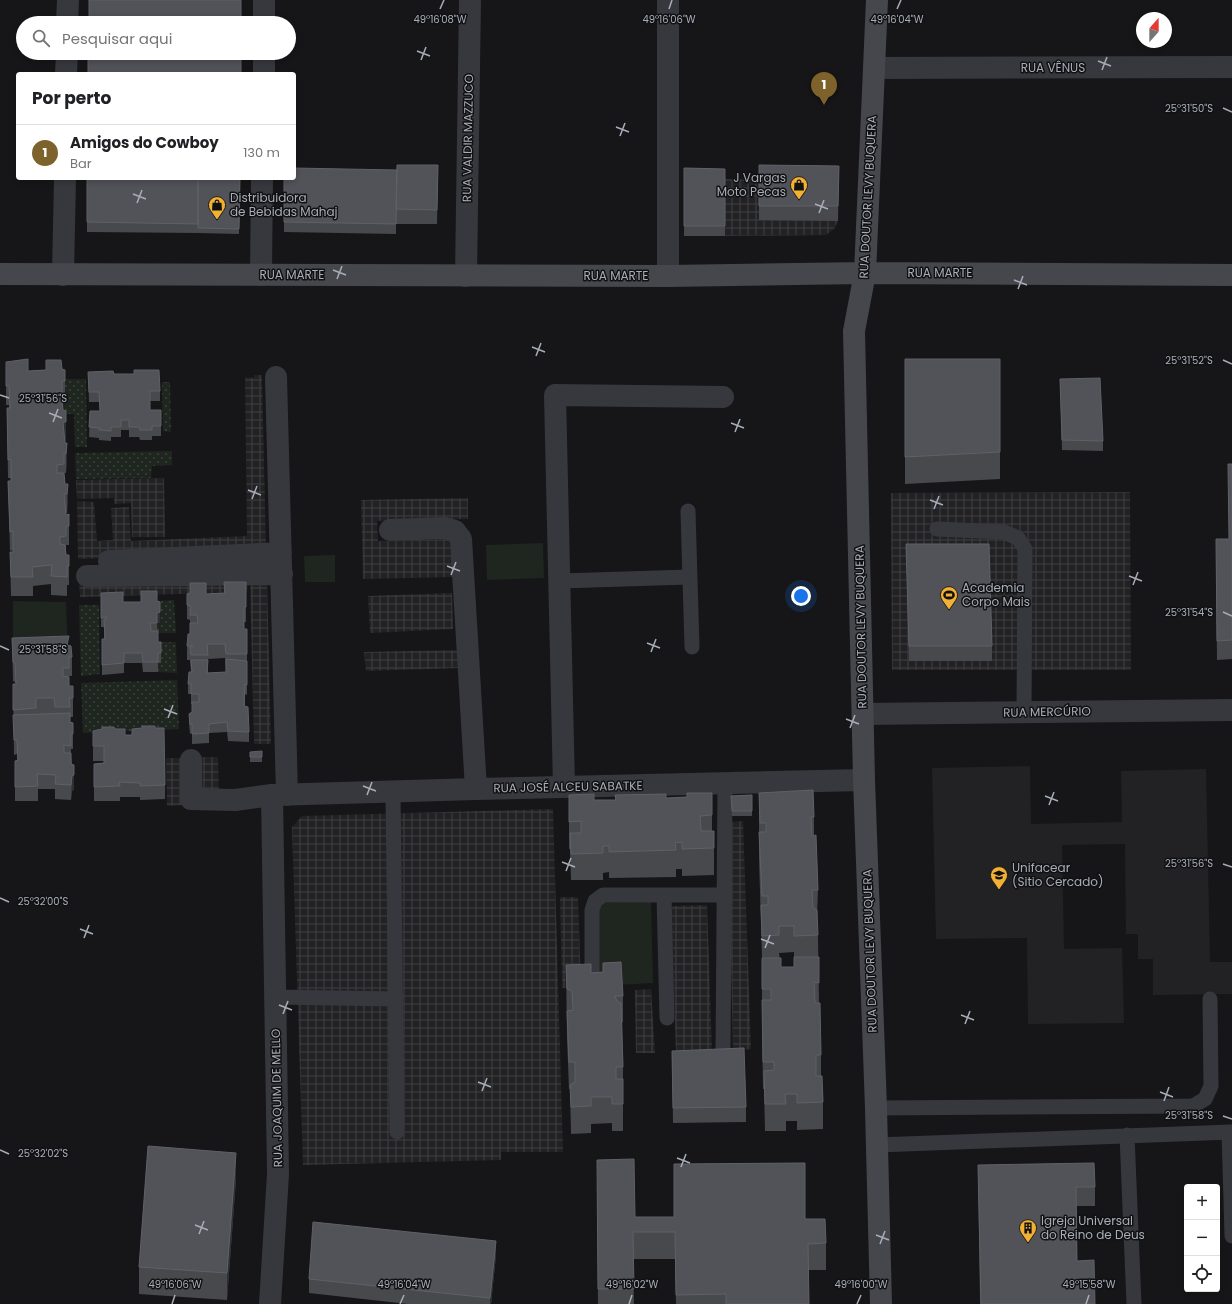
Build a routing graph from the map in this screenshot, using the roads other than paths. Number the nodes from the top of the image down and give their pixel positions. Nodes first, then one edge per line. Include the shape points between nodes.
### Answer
1 (68, 0) edge
2 (264, 0) edge
3 (470, 0) edge
4 (668, 0) edge
5 (877, 0) edge
6 (67, 16) edge
7 (264, 16) edge
8 (67, 60) edge
9 (264, 60) edge
10 (1232, 67) edge
11 (874, 68) junction
12 (66, 72) edge
13 (264, 72) edge
14 (65, 180) edge
15 (262, 180) edge
16 (865, 273) junction
17 (0, 274) edge
18 (63, 275) junction
19 (261, 275) junction
20 (1232, 275) edge
21 (466, 276) junction
22 (668, 276) junction
23 (276, 377) dead end
24 (723, 396) dead end
25 (688, 511) dead end
26 (937, 529) dead end
27 (390, 530) dead end
28 (281, 563) junction
29 (88, 569) dead end
30 (689, 577) junction
31 (560, 581) junction
32 (692, 647) dead end
33 (1232, 710) edge
34 (1024, 712) junction
35 (863, 714) junction
36 (191, 760) dead end
37 (864, 780) junction
38 (725, 783) junction
39 (564, 787) junction
40 (476, 789) junction
41 (393, 792) junction
42 (279, 795) junction
43 (664, 895) junction
44 (725, 895) junction
45 (592, 983) edge
46 (275, 997) junction
47 (396, 999) junction
48 (1210, 999) dead end
49 (667, 1018) dead end
50 (724, 1053) edge
51 (876, 1108) junction
52 (396, 1132) dead end
53 (1231, 1132) edge
54 (1127, 1135) junction
55 (877, 1144) junction
56 (1232, 1236) edge
57 (270, 1304) edge
58 (881, 1304) edge
59 (1134, 1304) edge

1 - 6 street
2 - 7 street
3 - 21 street, RUA VALDIR MAZZUCO
4 - 22 street
5 - 11 street, RUA DOUTOR LEVY BUQUERA
8 - 12 street
9 - 13 street
10 - 11 street, RUA VÊNUS
11 - 16 street, RUA DOUTOR LEVY BUQUERA
14 - 18 street
15 - 19 street
16 - 20 street, RUA MARTE
16 - 22 street, RUA MARTE
16 - 35 street, RUA DOUTOR LEVY BUQUERA via 854,331
17 - 18 street, RUA MARTE
18 - 19 street, RUA MARTE
19 - 21 street, RUA MARTE
21 - 22 street, RUA MARTE
23 - 28 street, RUA JOAQUIM DE MELLO
24 - 31 street via 555,395
25 - 30 lane
26 - 34 lane via 1004,532 1018,538 1025,549
27 - 40 street via 445,528 455,531 461,539
28 - 29 street
28 - 42 street, RUA JOAQUIM DE MELLO
30 - 31 lane
30 - 32 lane
31 - 39 street
33 - 34 street, RUA MERCÚRIO
34 - 35 street, RUA MERCÚRIO
35 - 37 street, RUA DOUTOR LEVY BUQUERA
36 - 42 street, RUA JOSÉ ALCEU SABATKE via 191,799 235,800
37 - 38 street, RUA JOSÉ ALCEU SABATKE
37 - 51 street, RUA DOUTOR LEVY BUQUERA
38 - 39 street, RUA JOSÉ ALCEU SABATKE
38 - 44 lane
39 - 40 street, RUA JOSÉ ALCEU SABATKE
40 - 41 street, RUA JOSÉ ALCEU SABATKE
41 - 42 street, RUA JOSÉ ALCEU SABATKE
41 - 47 lane
42 - 46 street, RUA JOAQUIM DE MELLO
43 - 44 lane
43 - 45 lane via 603,895 595,901 592,910
43 - 49 lane
44 - 50 lane
46 - 47 lane
46 - 57 street, RUA JOAQUIM DE MELLO via 278,1174
47 - 52 lane
48 - 51 lane via 1211,1086 1205,1099 1193,1106
51 - 55 street, RUA DOUTOR LEVY BUQUERA
53 - 54 lane
53 - 56 lane
54 - 55 lane
54 - 59 lane
55 - 58 street, RUA DOUTOR LEVY BUQUERA

